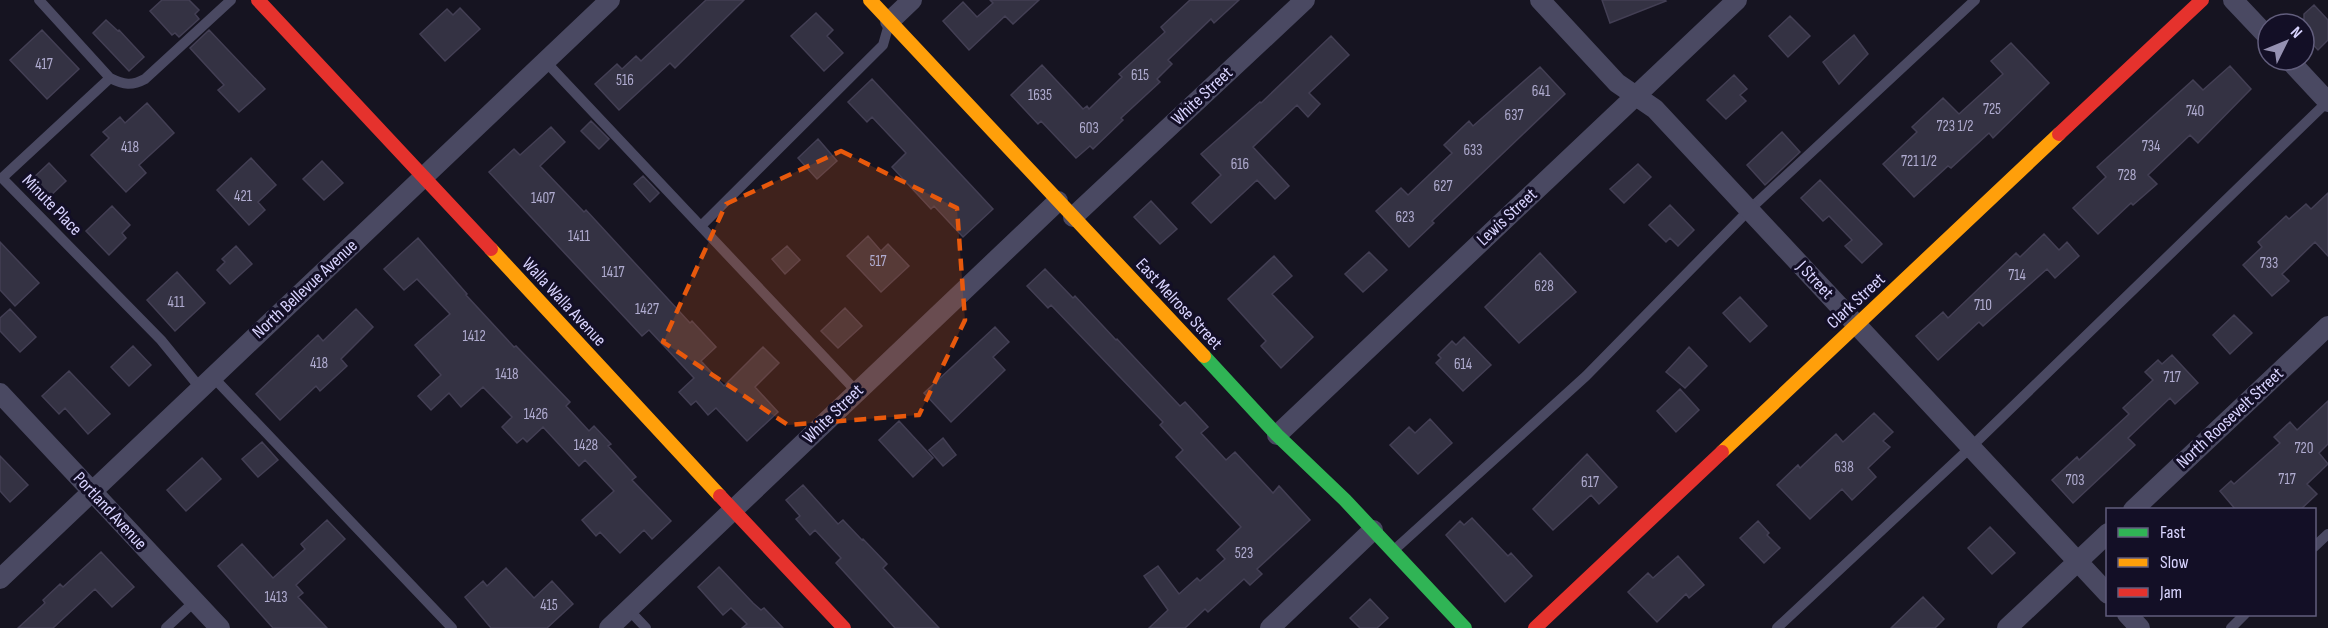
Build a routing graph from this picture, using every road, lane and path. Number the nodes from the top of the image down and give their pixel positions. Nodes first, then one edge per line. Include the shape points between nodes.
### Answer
1 (39, 0) edge
2 (231, 0) edge
3 (258, 0) edge
4 (610, 0) edge
5 (870, 0) edge
6 (912, 0) edge
7 (1305, 0) edge
8 (1540, 0) edge
9 (1737, 0) edge
10 (1975, 0) edge
11 (2202, 0) edge
12 (2233, 0) edge
13 (890, 21) junction
14 (2256, 24) edge
15 (546, 62) junction
16 (2300, 72) edge
17 (110, 78) junction
18 (1636, 95) junction
19 (2328, 101) edge
20 (423, 177) junction
21 (1058, 201) junction
22 (1749, 210) junction
23 (1073, 217) junction
24 (701, 226) junction
25 (1857, 325) junction
26 (2328, 326) edge
27 (207, 382) junction
28 (857, 392) junction
29 (0, 393) edge
30 (1277, 435) junction
31 (1971, 447) junction
32 (92, 492) junction
33 (2135, 508) edge
34 (733, 509) junction
35 (1373, 530) junction
36 (2328, 534) edge
37 (2106, 535) edge
38 (2316, 545) edge
39 (1393, 551) junction
40 (2078, 562) junction
41 (0, 579) edge
42 (2106, 592) edge
43 (195, 601) junction
44 (628, 609) junction
45 (2128, 616) edge
46 (2244, 616) edge
47 (166, 628) edge
48 (220, 628) edge
49 (452, 628) edge
50 (609, 628) edge
51 (646, 628) edge
52 (844, 628) edge
53 (1270, 628) edge
54 (1465, 628) edge
55 (1535, 628) edge
56 (1777, 628) edge
57 (2007, 628) edge
58 (2140, 628) edge
59 (2231, 628) edge

1 - 17 lane
2 - 17 lane via 145,79 123,85
3 - 20 street, Walla Walla Avenue
4 - 15 street, North Bellevue Avenue
5 - 13 street, East Melrose Street
6 - 13 street
7 - 23 street, White Street
8 - 18 street, J Street via 1617,83
9 - 18 street, Lewis Street
10 - 22 lane
11 - 25 street, Clark Street
12 - 14 street
13 - 21 street, East Melrose Street
13 - 24 lane via 883,45
15 - 20 street, North Bellevue Avenue
15 - 24 lane
16 - 19 street
17 - 27 lane, Minute Place via 2,178
18 - 22 street, J Street via 1656,109
18 - 30 street, Lewis Street
19 - 31 lane
20 - 27 street, North Bellevue Avenue
20 - 34 street, Walla Walla Avenue
21 - 23 street, East Melrose Street
21 - 28 street, White Street
22 - 25 street, J Street
22 - 39 lane via 1586,376
23 - 30 street, East Melrose Street
24 - 28 lane
25 - 31 street, J Street
25 - 55 street, Clark Street
26 - 33 street, North Roosevelt Street
27 - 32 street, North Bellevue Avenue
27 - 49 lane
28 - 34 street, White Street
29 - 32 street, Portland Avenue
30 - 35 street, East Melrose Street
31 - 40 street, J Street
31 - 56 lane
32 - 41 street, North Bellevue Avenue
32 - 43 street, Portland Avenue
34 - 44 street, White Street
34 - 52 street, Walla Walla Avenue
35 - 39 street, East Melrose Street
35 - 53 street
36 - 38 lane
37 - 40 street
39 - 54 street, East Melrose Street
40 - 42 street, J Street
40 - 57 street
43 - 47 lane
43 - 48 street, Portland Avenue
44 - 50 street, White Street
44 - 51 lane
45 - 58 street
46 - 59 lane

